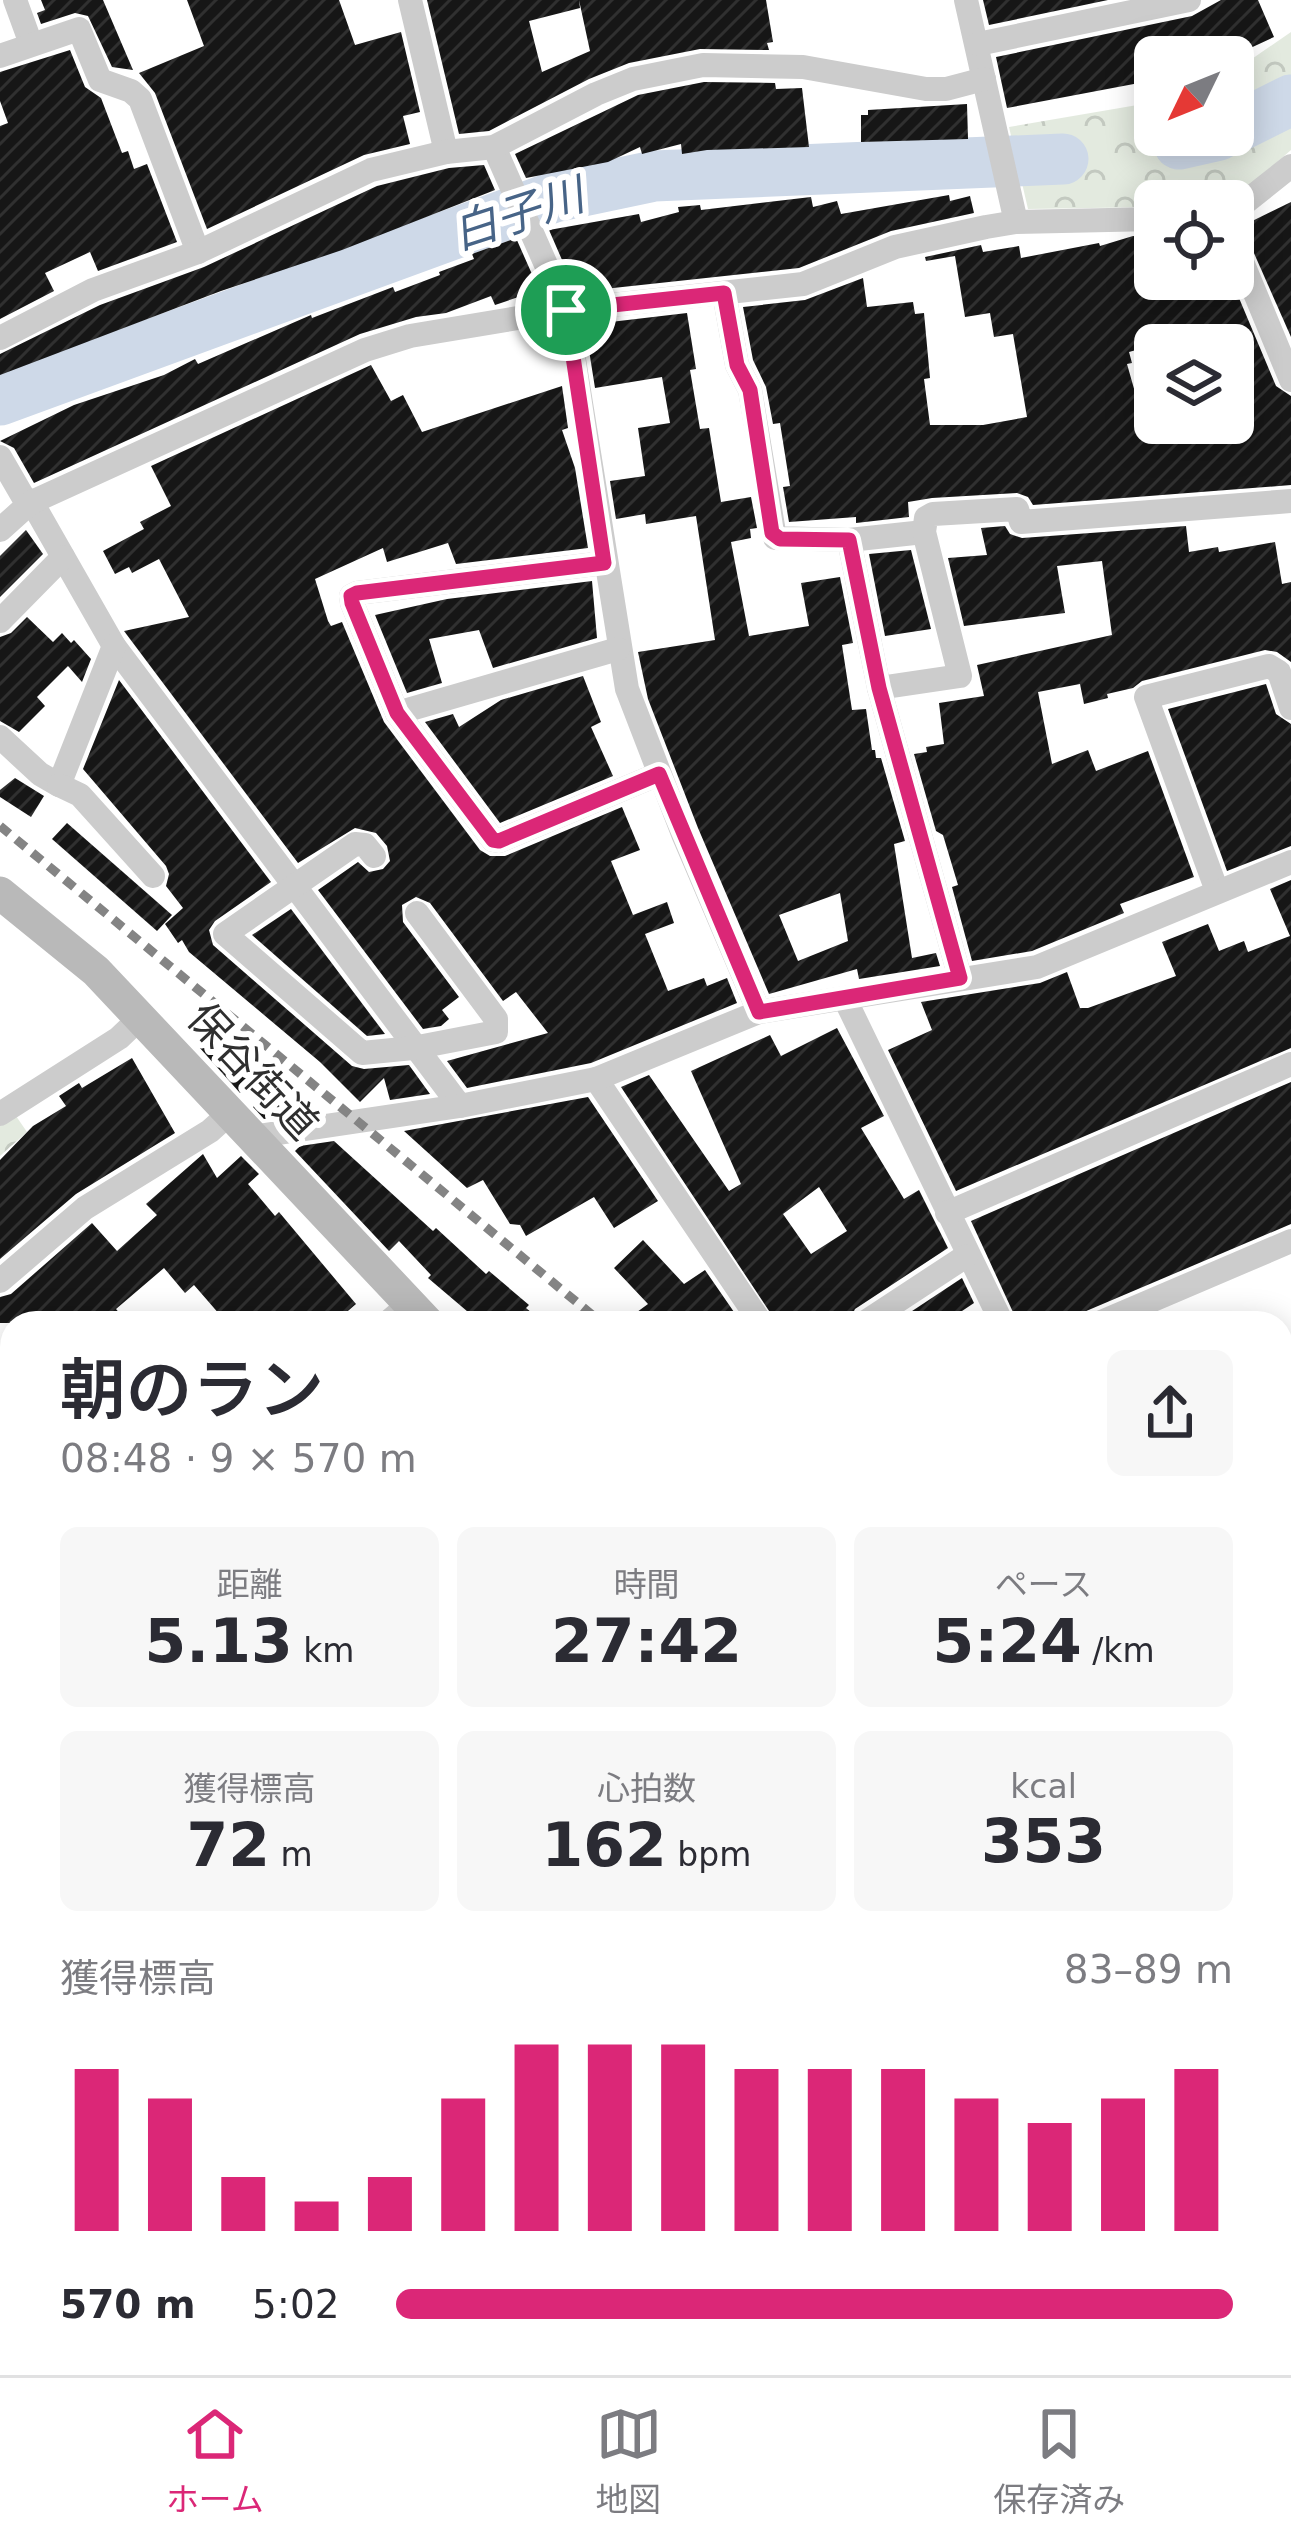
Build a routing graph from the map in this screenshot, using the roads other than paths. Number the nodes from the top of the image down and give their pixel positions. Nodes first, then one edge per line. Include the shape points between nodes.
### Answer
1 (15, 0) edge
2 (410, 0) edge
3 (966, 0) edge
4 (1189, 0) edge
5 (31, 44) junction
6 (978, 44) junction
7 (0, 56) edge
8 (984, 79) junction
9 (494, 147) junction
10 (446, 152) junction
11 (1291, 166) edge
12 (1254, 195) edge
13 (1134, 219) edge
14 (1016, 222) junction
15 (198, 252) junction
16 (1254, 291) edge
17 (724, 293) junction
18 (566, 310) junction
19 (0, 338) edge
20 (1291, 380) edge
21 (0, 457) edge
22 (1291, 501) edge
23 (30, 503) junction
24 (0, 530) edge
25 (924, 532) junction
26 (849, 540) junction
27 (63, 557) junction
28 (604, 563) junction
29 (0, 621) edge
30 (113, 646) junction
31 (618, 649) junction
32 (879, 688) junction
33 (1291, 708) edge
34 (397, 713) junction
35 (0, 737) edge
36 (659, 774) junction
37 (59, 784) junction
38 (374, 856) dead end
39 (1291, 862) edge
40 (153, 876) dead end
41 (293, 884) junction
42 (1216, 891) junction
43 (0, 893) edge
44 (417, 914) dead end
45 (960, 978) junction
46 (845, 998) junction
47 (759, 1012) junction
48 (141, 1017) junction
49 (413, 1048) junction
50 (1291, 1064) edge
51 (596, 1079) junction
52 (460, 1106) junction
53 (0, 1114) edge
54 (241, 1125) junction
55 (947, 1213) junction
56 (1291, 1240) edge
57 (966, 1256) junction
58 (0, 1281) edge
59 (403, 1311) edge
60 (753, 1311) edge
61 (882, 1311) edge
62 (996, 1311) edge
63 (1127, 1311) edge

1 - 5 street
2 - 10 street
3 - 6 street
4 - 6 street
5 - 7 street
5 - 15 street via 79,29 100,80 136,94
6 - 8 street
8 - 9 street via 946,89 898,87 803,67 704,65 633,79
8 - 14 street
9 - 10 street
9 - 18 street
10 - 15 street via 370,170
11 - 12 street
13 - 14 street
14 - 17 street via 895,247 803,284
15 - 19 street via 93,290
16 - 20 street
17 - 18 street
17 - 26 street via 737,365 750,390 772,533
18 - 23 street via 365,350
18 - 28 street
21 - 23 street
22 - 25 street via 1021,522 1017,509 933,514
23 - 24 street
23 - 27 street
25 - 26 street
25 - 32 street via 960,676
26 - 32 street
27 - 29 street
27 - 30 street
28 - 31 street
28 - 34 street via 351,596
30 - 37 street
30 - 41 street
31 - 34 street
31 - 36 street
32 - 45 street
33 - 42 street via 1279,672 1269,666 1146,697
34 - 36 street via 493,840
35 - 37 street
36 - 47 street
37 - 40 street via 80,795
38 - 41 street via 355,844
39 - 42 street
41 - 49 street
41 - 49 street via 227,929 229,940 362,1053
42 - 45 street via 1037,967
43 - 48 main road, 保谷街道
44 - 49 street via 498,1027
45 - 46 street
46 - 47 street
46 - 55 street
47 - 51 street
48 - 53 street
48 - 54 main road, 保谷街道
49 - 52 street
50 - 55 street
51 - 52 street
51 - 60 street
52 - 54 street
54 - 58 street via 210,1131 85,1208
54 - 59 main road, 保谷街道
55 - 57 street
56 - 63 street
57 - 61 street
57 - 62 street

